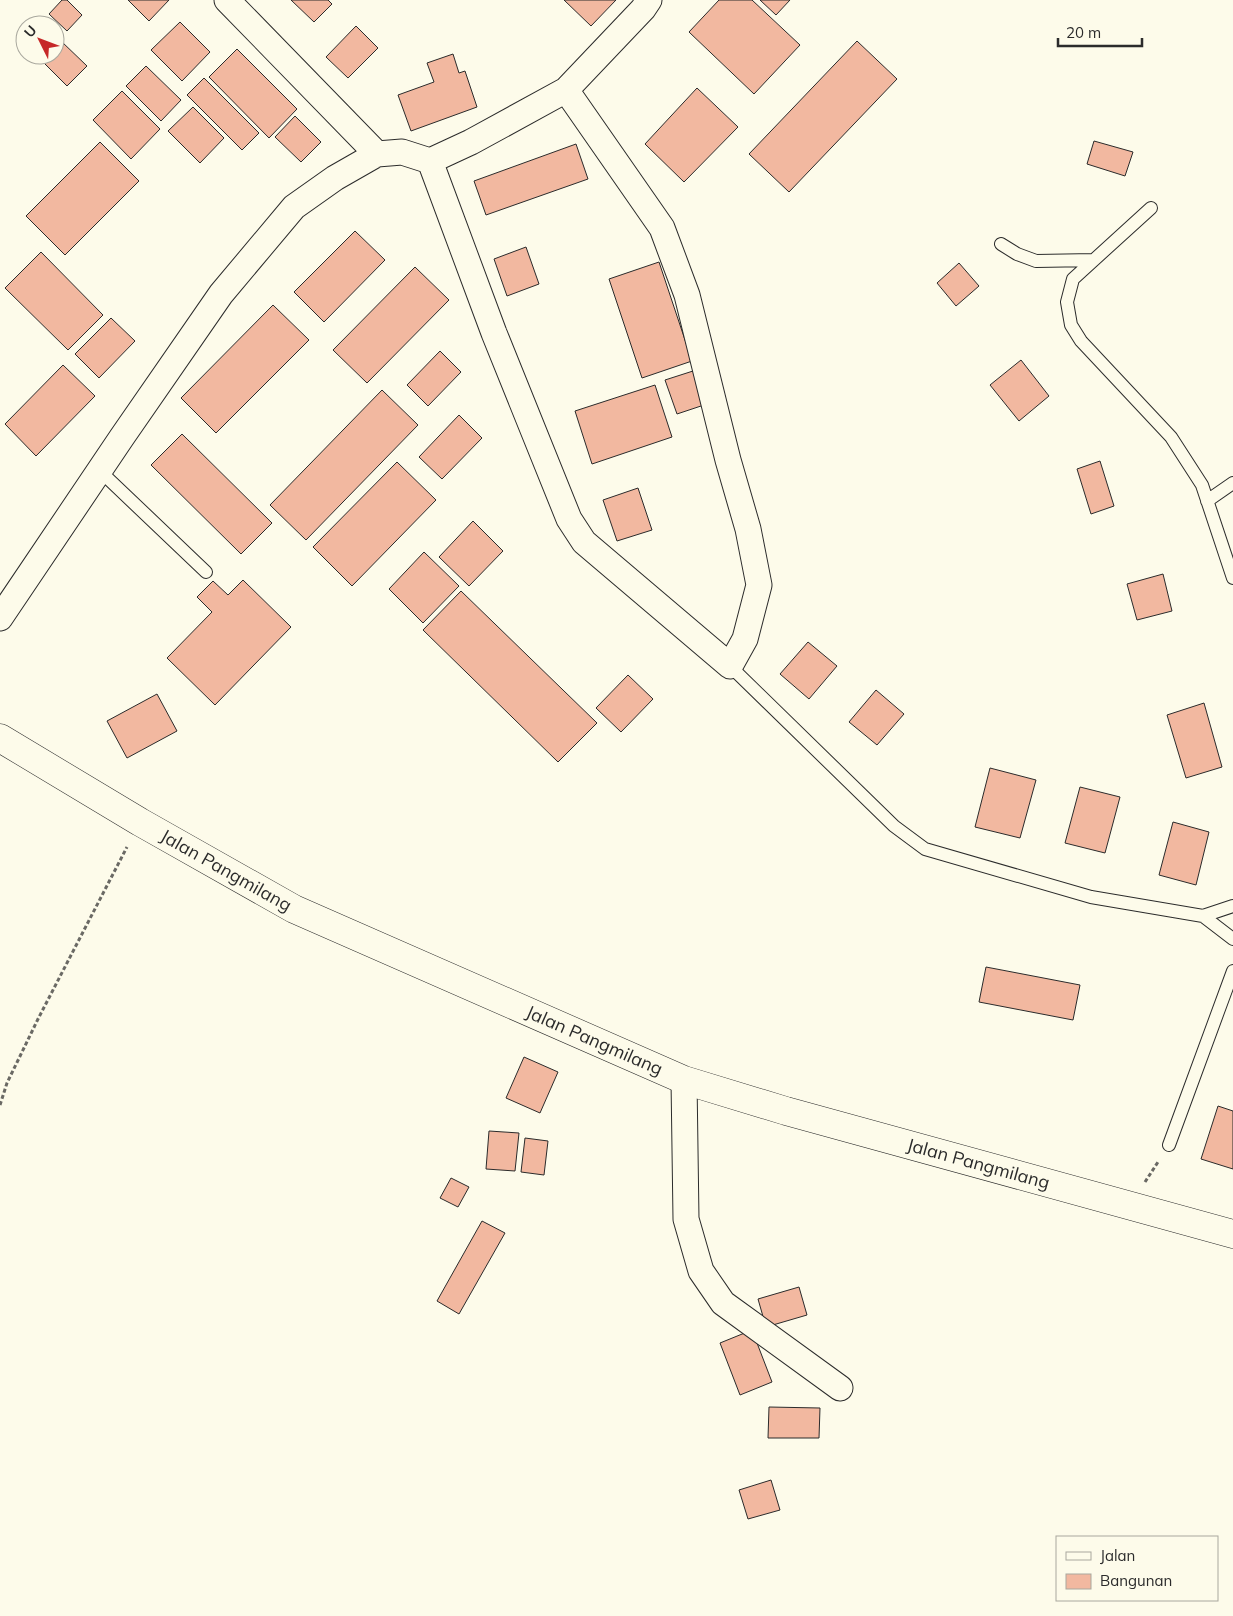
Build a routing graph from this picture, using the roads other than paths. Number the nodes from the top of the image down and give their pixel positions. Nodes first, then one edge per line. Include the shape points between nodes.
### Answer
1 (227, 0) edge
2 (649, 0) edge
3 (566, 90) junction
4 (377, 154) junction
5 (430, 161) junction
6 (1151, 208) dead end
7 (1001, 244) dead end
8 (1094, 260) junction
9 (99, 470) junction
10 (1233, 483) edge
11 (1207, 501) junction
12 (206, 572) dead end
13 (1233, 578) edge
14 (0, 618) edge
15 (730, 666) junction
16 (0, 738) edge
17 (1233, 906) edge
18 (1203, 916) junction
19 (1233, 939) edge
20 (1233, 970) edge
21 (684, 1080) junction
22 (1169, 1145) road end
23 (1233, 1234) edge
24 (840, 1388) dead end

1 - 4 street
2 - 3 street
3 - 5 street
3 - 15 street via 662,228 687,294 748,529 759,586 745,638
4 - 5 street via 402,152
4 - 9 street via 294,207 220,294
5 - 15 street via 494,333 569,519 584,542
6 - 8 lane
7 - 8 lane via 1036,261
8 - 11 lane via 1072,279 1067,302 1071,324 1081,341 1171,437 1202,485
9 - 12 lane
9 - 14 street
10 - 11 lane
11 - 13 lane
15 - 18 lane via 894,826 925,849 1091,897
16 - 21 street, Jalan Pangmilang via 140,822 294,908
17 - 18 lane
18 - 19 lane
20 - 22 lane
21 - 23 street, Jalan Pangmilang via 786,1112
21 - 24 street via 686,1219 701,1271 723,1303

